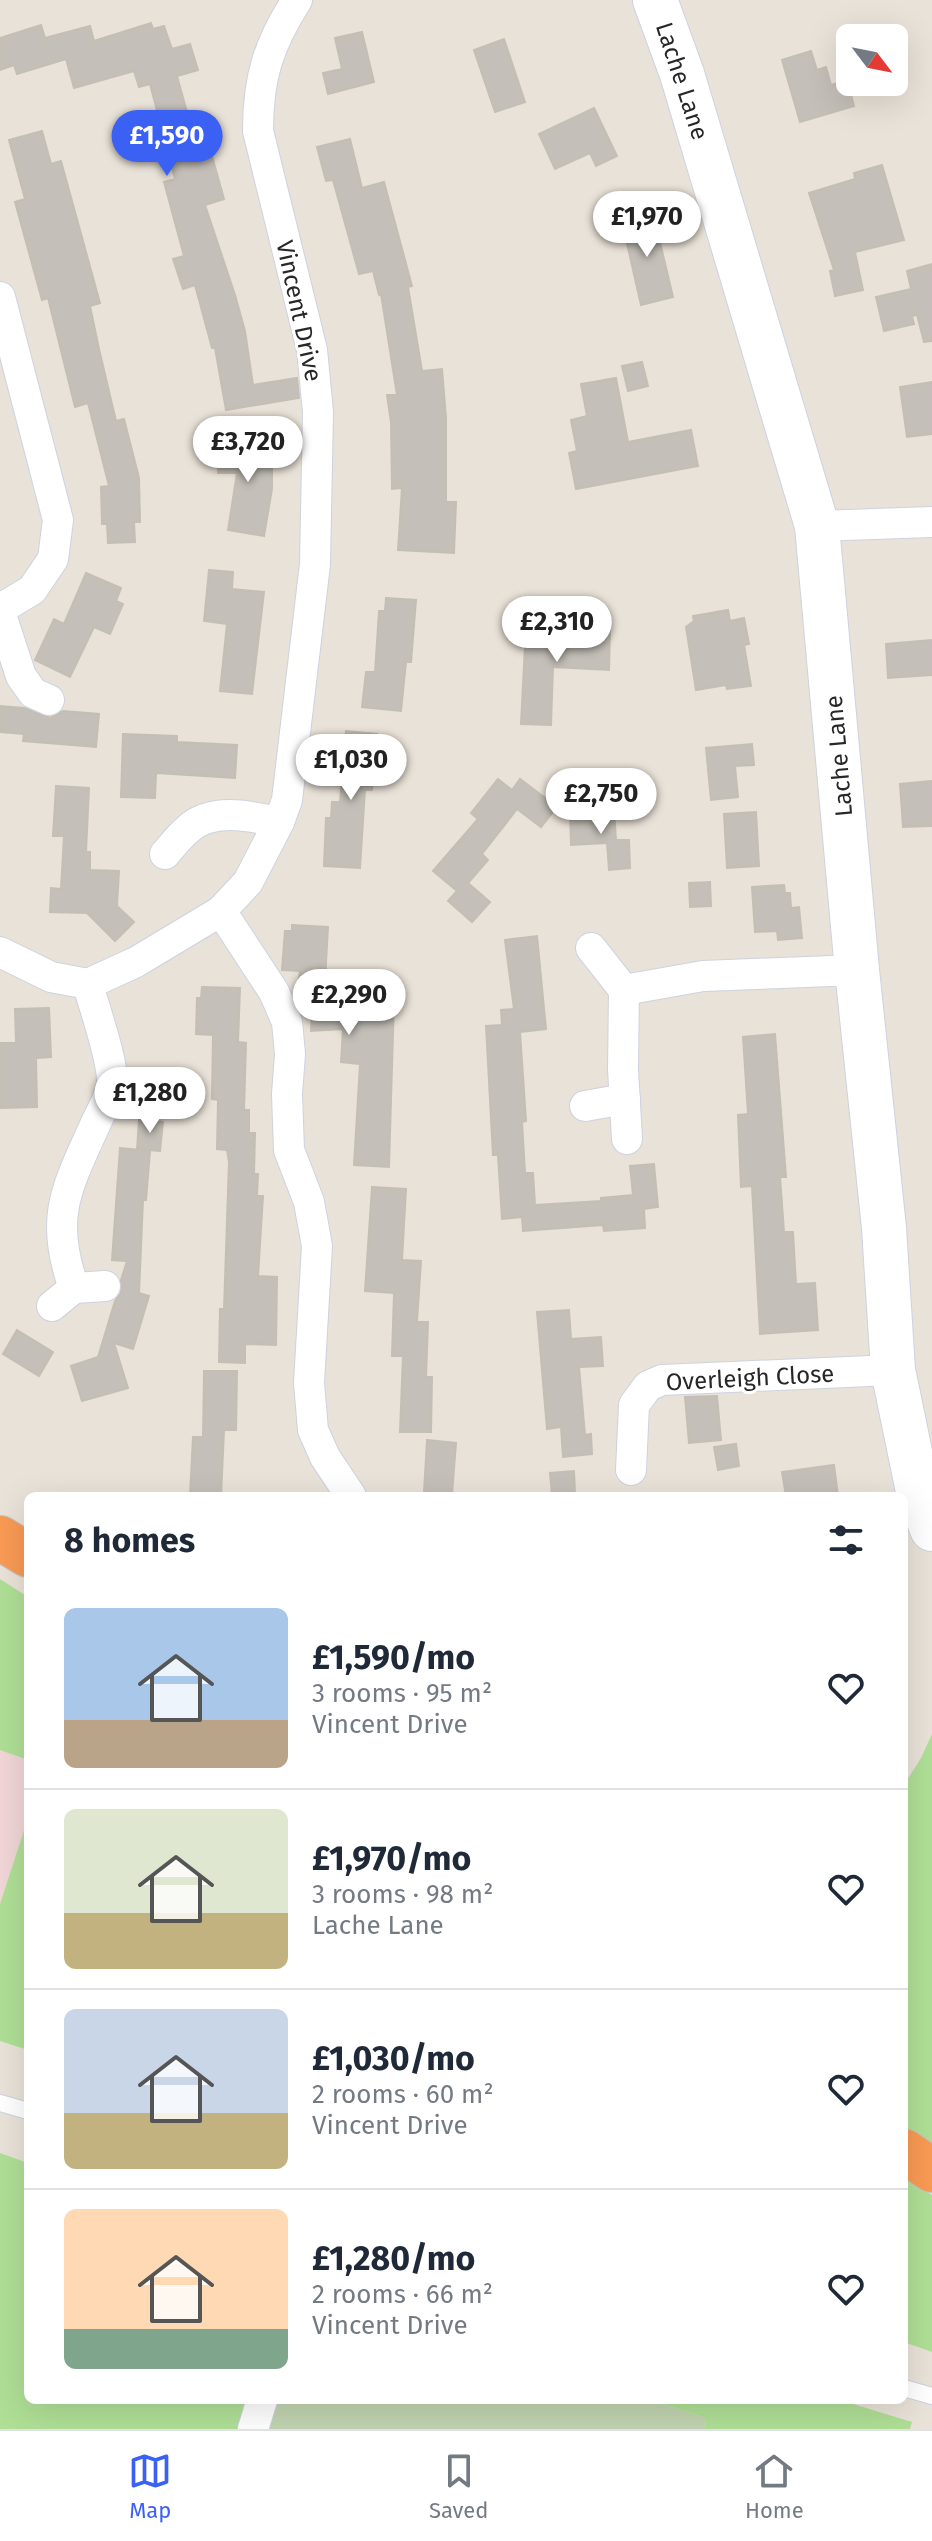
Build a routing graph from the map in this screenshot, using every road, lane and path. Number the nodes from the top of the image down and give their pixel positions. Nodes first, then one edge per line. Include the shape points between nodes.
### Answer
1 (297, 0) edge
2 (655, 0) edge
3 (0, 297) edge
4 (932, 522) edge
5 (817, 526) junction
6 (0, 610) edge
7 (49, 700) dead end
8 (279, 822) junction
9 (165, 854) dead end
10 (221, 911) junction
11 (591, 948) dead end
12 (0, 952) edge
13 (857, 970) junction
14 (88, 984) junction
15 (624, 990) junction
16 (625, 1099) junction
17 (585, 1106) dead end
18 (627, 1139) dead end
19 (105, 1286) dead end
20 (893, 1370) junction
21 (631, 1470) dead end
22 (348, 1492) edge
23 (932, 1529) edge
24 (0, 1538) edge
25 (24, 1553) edge
26 (0, 2103) edge
27 (24, 2110) edge
28 (908, 2154) edge
29 (932, 2170) edge
30 (908, 2389) edge
31 (931, 2396) edge
32 (261, 2404) edge
33 (253, 2429) edge

1 - 8 street, Vincent Drive via 265,62 258,99 258,131 312,350 318,412 315,564 287,800
2 - 5 street, Lache Lane via 682,74
3 - 6 street via 58,520 53,559 32,590
4 - 5 street
5 - 13 street, Lache Lane
6 - 7 street via 21,676 33,693
8 - 9 street via 252,816 209,817 188,828
8 - 10 street, Vincent Drive via 248,882
10 - 14 street, Vincent Drive
10 - 22 street via 274,992 287,1022 289,1150 309,1202 317,1246 309,1383 313,1430
11 - 15 street
12 - 14 street via 51,977
13 - 15 street via 703,976
13 - 20 street, Lache Lane
14 - 19 street via 112,1086 61,1208 63,1297
15 - 16 street
16 - 17 street
16 - 18 street
20 - 21 street, Overleigh Close via 662,1380 648,1386 634,1405
20 - 23 street, Lache Lane via 918,1491
24 - 25 highway
26 - 27 lane
28 - 29 highway
30 - 31 lane
32 - 33 street

